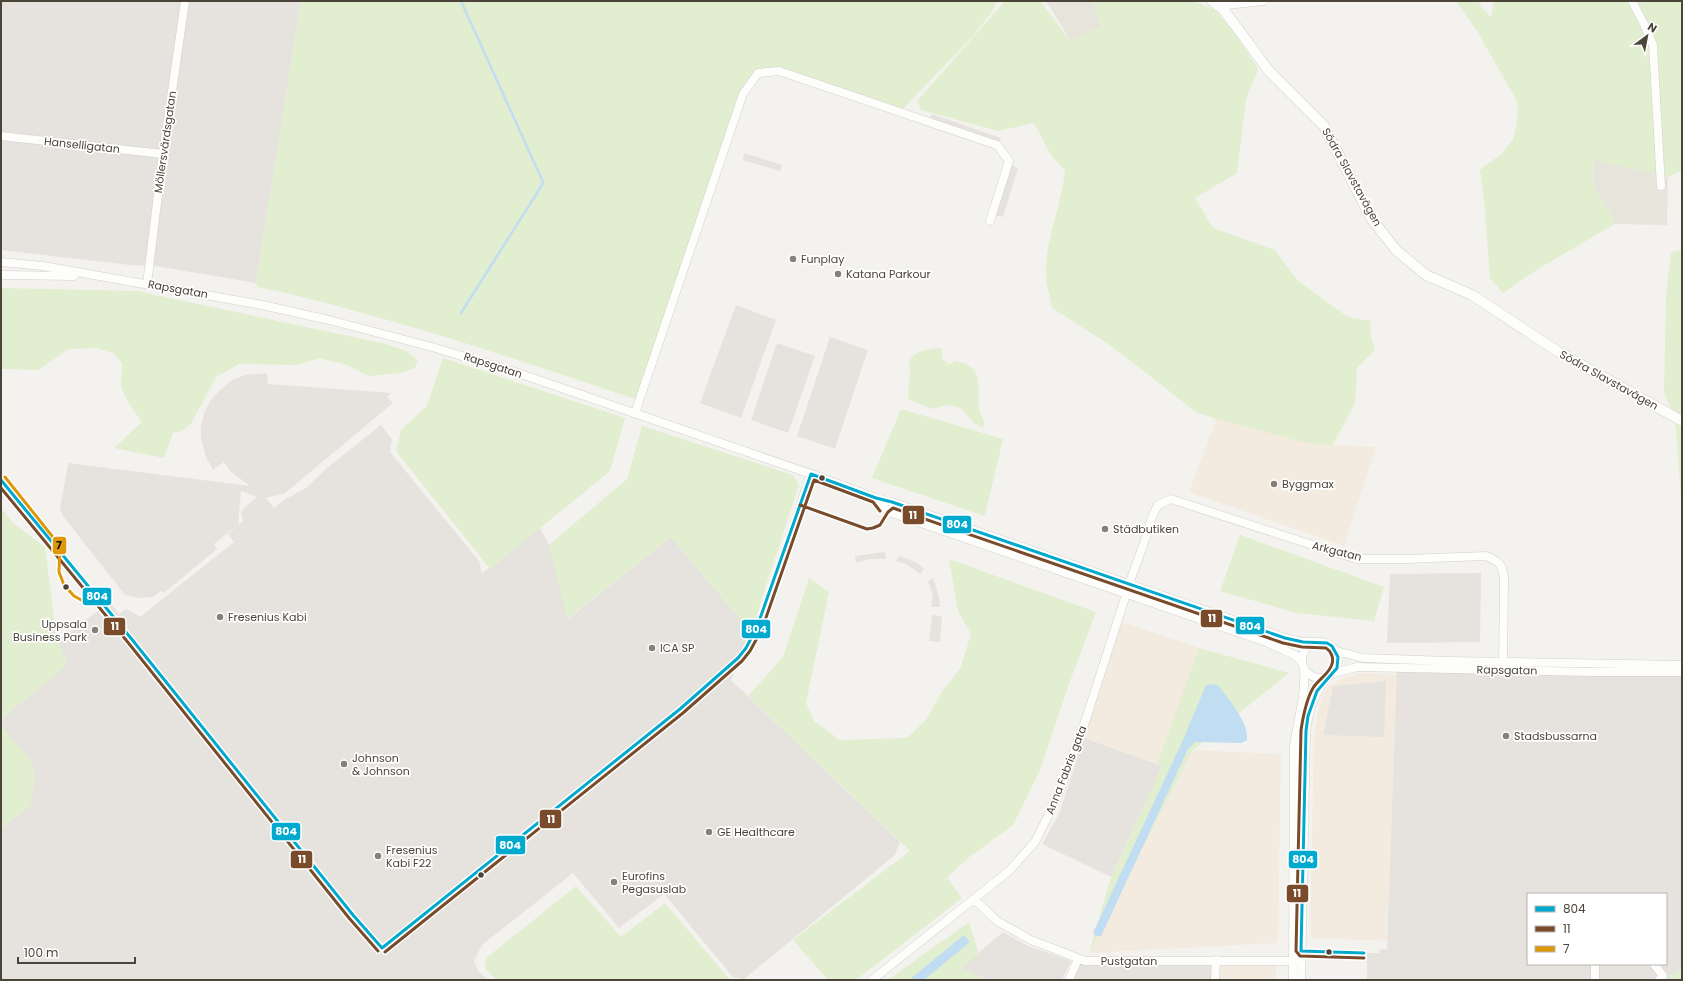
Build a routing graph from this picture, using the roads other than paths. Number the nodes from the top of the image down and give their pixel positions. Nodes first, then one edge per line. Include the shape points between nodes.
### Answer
1 (185, 1) edge
2 (1263, 1) edge
3 (1632, 1) edge
4 (1215, 3) edge
5 (1, 136) edge
6 (163, 154) junction
7 (1661, 186) dead end
8 (990, 221) dead end
9 (1, 262) edge
10 (1, 275) edge
11 (97, 276) junction
12 (147, 284) junction
13 (635, 413) junction
14 (1682, 421) edge
15 (811, 474) junction
16 (876, 498) junction
17 (802, 500) dead end
18 (1129, 584) junction
19 (1126, 594) junction
20 (1315, 642) junction
21 (1336, 651) junction
22 (1303, 665) junction
23 (1682, 665) edge
24 (1503, 666) junction
25 (1615, 668) junction
26 (1682, 672) edge
27 (1331, 675) junction
28 (974, 899) junction
29 (1078, 959) junction
30 (1216, 960) junction
31 (1297, 960) junction
32 (1595, 965) edge
33 (1655, 965) edge
34 (872, 980) edge
35 (1069, 980) edge
36 (1215, 980) edge
37 (1293, 980) edge
38 (1301, 980) edge
39 (1594, 980) edge
40 (1659, 980) edge

1 - 6 street, Möllersvärdsgatan
2 - 4 street
3 - 7 street via 1652,45
4 - 14 street, Södra Slavstavägen via 1237,26 1269,72 1324,126 1371,218 1396,250 1426,275 1472,295 1557,351
5 - 6 street, Hanselligatan
6 - 12 street, Möllersvärdsgatan
8 - 13 street via 1009,161 997,145 779,71 758,73 743,94
9 - 11 street, Rapsgatan via 43,266
10 - 11 street, Rapsgatan
11 - 12 street, Rapsgatan
12 - 13 street, Rapsgatan via 277,308 435,348
13 - 15 street, Rapsgatan
15 - 16 street, Rapsgatan
15 - 17 street
16 - 18 street, Rapsgatan
16 - 19 street, Rapsgatan via 892,513
18 - 19 street, Anna Fabris gata
18 - 20 street, Rapsgatan via 1285,638
18 - 24 street, Arkgatan via 1152,517 1158,505 1171,499 1357,558 1486,556 1502,566 1504,577
19 - 22 street, Rapsgatan via 1281,648 1295,656
19 - 28 street, Anna Fabris gata via 1085,722 1048,817 1035,842 1009,871
20 - 21 street via 1327,643
20 - 22 street via 1306,648 1302,658
21 - 24 street, Rapsgatan via 1363,658
21 - 27 street via 1338,663
22 - 27 street via 1306,672 1314,677
22 - 31 street via 1304,698 1294,746
23 - 25 street, Rapsgatan
24 - 25 street, Rapsgatan
24 - 27 street, Rapsgatan via 1357,667
25 - 26 street, Rapsgatan
27 - 31 street via 1317,691 1306,731
28 - 29 street, Pustgatan via 997,921 1031,940
28 - 34 street, Anna Fabris gata
29 - 30 street, Pustgatan
29 - 35 street
30 - 31 street, Pustgatan
30 - 36 street
31 - 37 street
31 - 38 street
32 - 39 street
33 - 40 street via 1663,976

